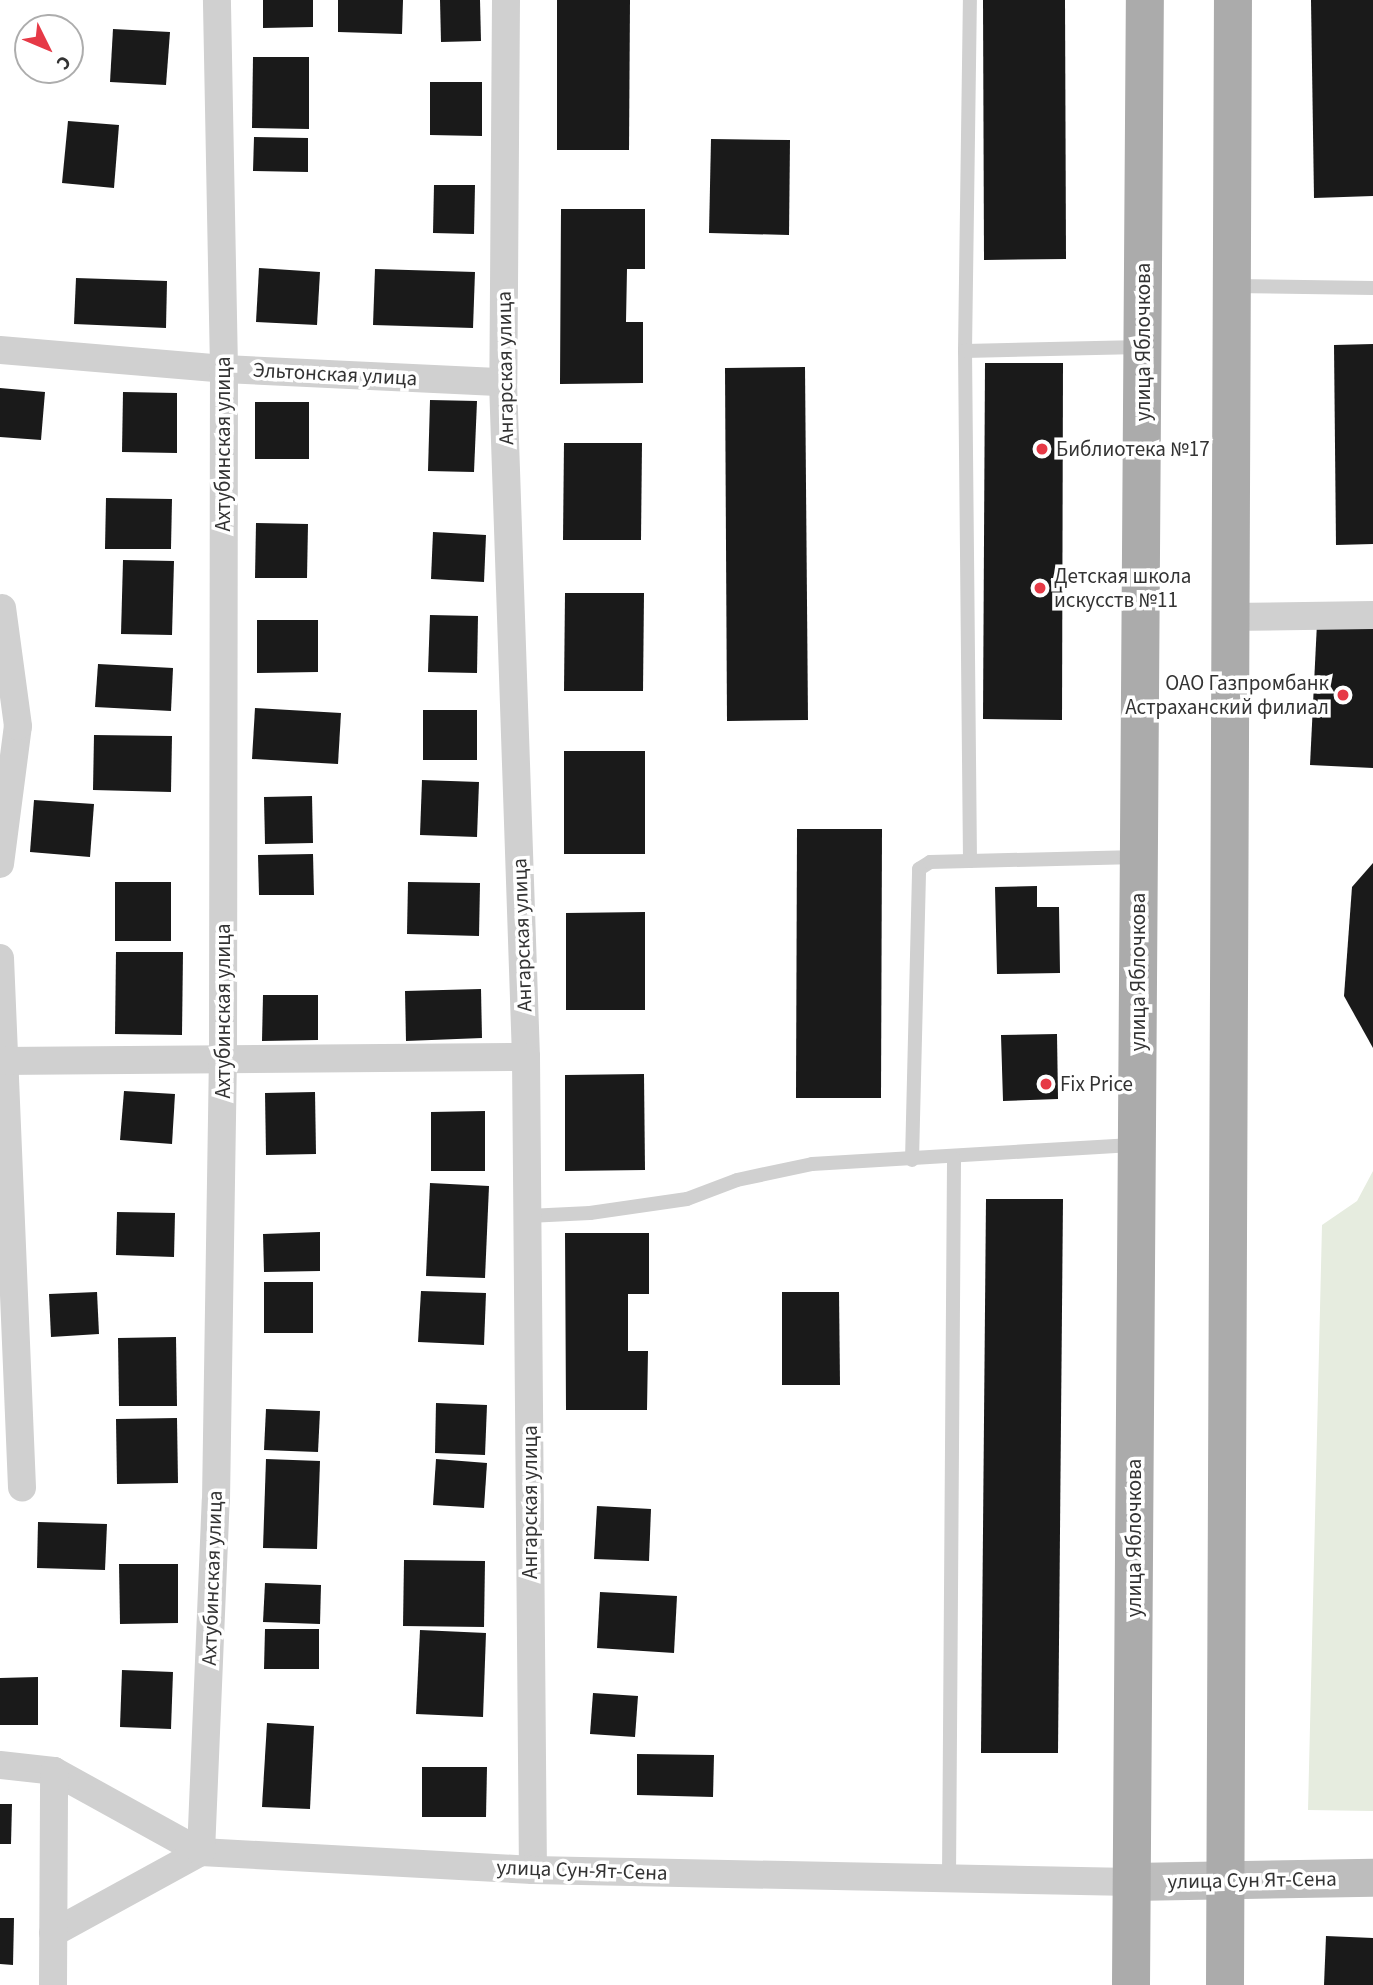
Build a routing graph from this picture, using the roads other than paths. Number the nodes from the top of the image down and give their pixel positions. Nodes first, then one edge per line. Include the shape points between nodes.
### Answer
1 (218, 0) edge
2 (506, 0) edge
3 (970, 0) edge
4 (1145, 0) edge
5 (1233, 0) edge
6 (1231, 285) junction
7 (1373, 288) edge
8 (1142, 346) junction
9 (0, 350) edge
10 (965, 351) junction
11 (223, 369) junction
12 (503, 382) junction
13 (2, 608) edge
14 (1373, 615) edge
15 (1228, 617) junction
16 (1139, 857) junction
17 (970, 861) junction
18 (0, 864) edge
19 (0, 958) edge
20 (526, 1057) junction
21 (3, 1061) edge
22 (223, 1063) junction
23 (1137, 1145) junction
24 (954, 1159) junction
25 (912, 1160) junction
26 (528, 1216) junction
27 (22, 1488) dead end
28 (0, 1765) edge
29 (54, 1771) junction
30 (201, 1852) junction
31 (533, 1870) junction
32 (949, 1878) junction
33 (1373, 1878) edge
34 (1226, 1881) junction
35 (1132, 1882) junction
36 (53, 1933) junction
37 (52, 1985) edge
38 (1131, 1985) edge
39 (1225, 1985) edge

1 - 11 street, Ахтубинская улица
2 - 12 street, Ангарская улица
3 - 10 lane
4 - 8 main road, улица Яблочкова
5 - 6 main road
6 - 7 lane
6 - 15 main road
8 - 10 lane
8 - 16 main road, улица Яблочкова
9 - 11 street, Эльтонская улица
10 - 17 lane
11 - 12 street, Эльтонская улица
11 - 22 street, Ахтубинская улица
12 - 20 street, Ангарская улица
13 - 18 street via 19,726
14 - 15 street
15 - 34 main road
16 - 17 lane
16 - 23 main road, улица Яблочкова
17 - 25 lane via 930,862 919,869
19 - 21 street
20 - 22 street
20 - 26 street, Ангарская улица
21 - 22 street
21 - 27 street
22 - 30 street, Ахтубинская улица via 216,1500
23 - 24 lane
23 - 35 main road, улица Яблочкова
24 - 25 lane
24 - 32 lane
25 - 26 lane via 812,1164 737,1180 687,1199 590,1213
26 - 31 street, Ангарская улица
28 - 29 street
29 - 30 street, улица Сун-Ят-Сена
29 - 36 street
30 - 31 street, улица Сун-Ят-Сена
30 - 36 street
31 - 32 street, улица Сун-Ят-Сена
32 - 35 street, улица Сун-Ят-Сена
33 - 34 main road, улица Сун Ят-Сена
34 - 35 main road, улица Сун Ят-Сена
34 - 39 main road
35 - 38 main road, улица Яблочкова
36 - 37 street

